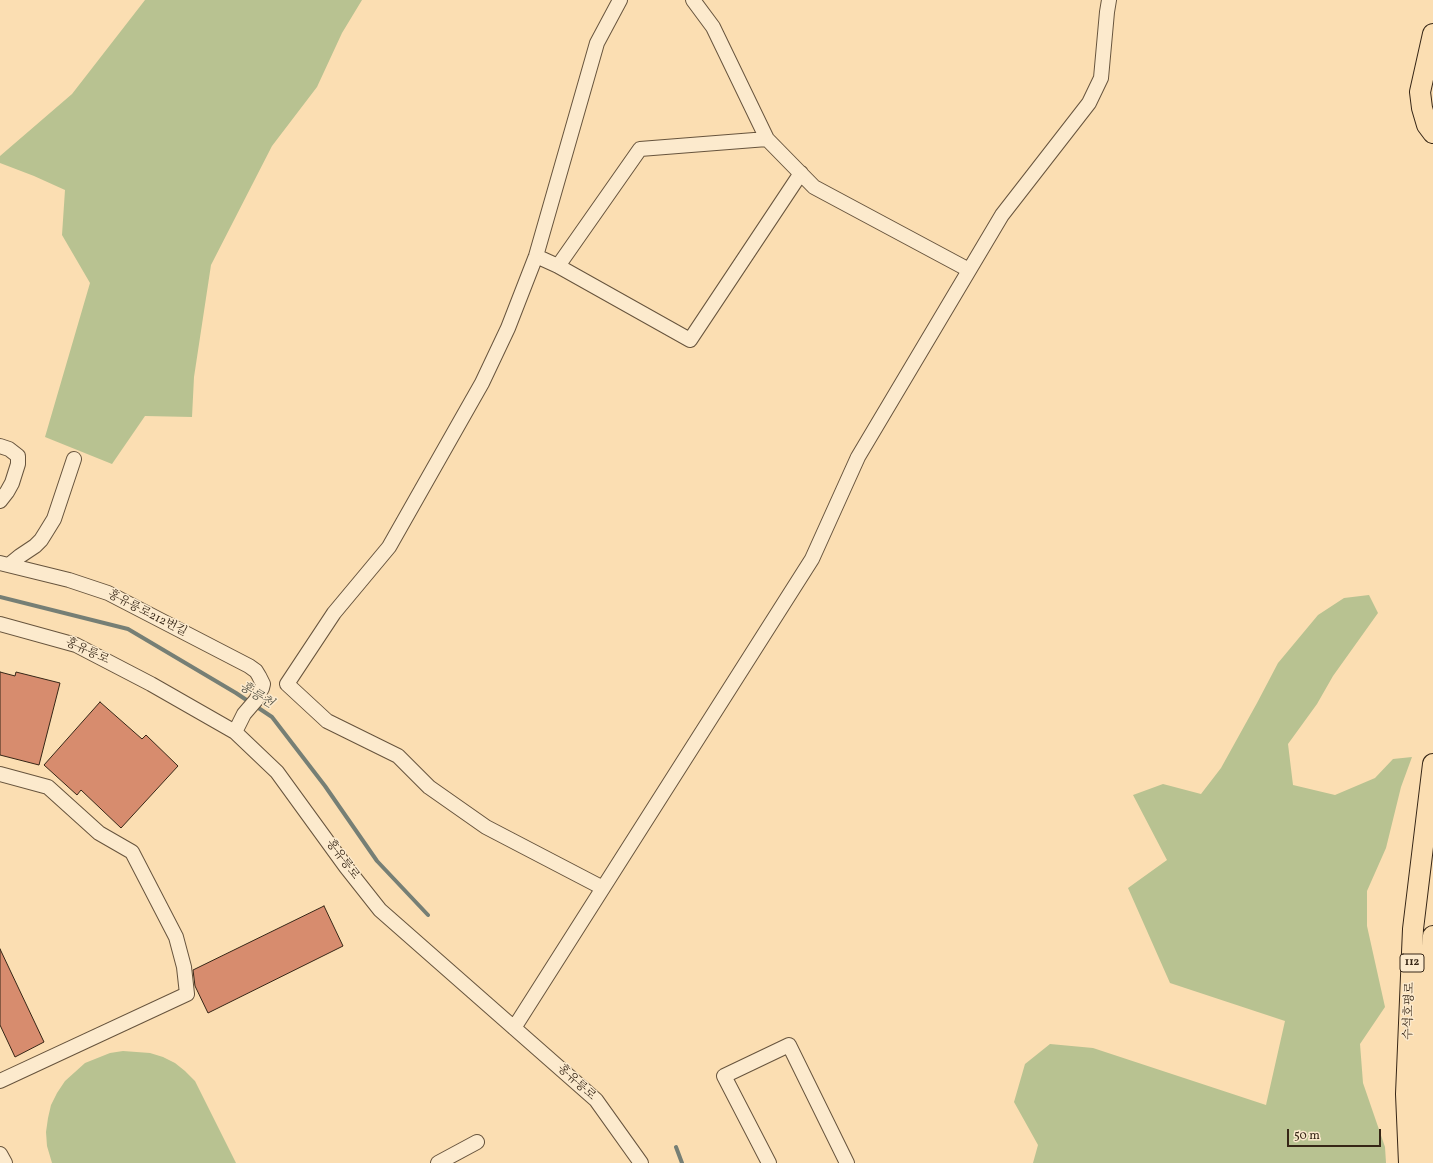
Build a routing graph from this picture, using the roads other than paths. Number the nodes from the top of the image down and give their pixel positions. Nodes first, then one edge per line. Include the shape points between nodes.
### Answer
1 (620, 0) edge
2 (693, 0) edge
3 (1110, 0) edge
4 (1433, 34) edge
5 (1433, 133) edge
6 (767, 139) junction
7 (801, 173) junction
8 (536, 256) junction
9 (558, 266) junction
10 (969, 270) junction
11 (0, 446) edge
12 (74, 459) dead end
13 (0, 501) edge
14 (5, 564) edge
15 (0, 624) edge
16 (235, 732) junction
17 (1433, 764) edge
18 (0, 774) edge
19 (603, 888) junction
20 (1433, 936) edge
21 (518, 1022) junction
22 (0, 1081) edge
23 (477, 1142) dead end
24 (0, 1154) edge
25 (4, 1163) edge
26 (438, 1163) edge
27 (641, 1163) edge
28 (768, 1163) edge
29 (847, 1163) edge
30 (1409, 1163) edge
31 (1425, 1163) edge

1 - 8 street via 597,43
2 - 6 street via 713,27
3 - 10 street via 1101,78 1089,103 1002,215
4 - 5 highway via 1420,92 1426,125
6 - 7 street
6 - 9 street via 640,149
7 - 9 street via 690,340
7 - 10 street via 814,187
8 - 9 street
8 - 19 street via 508,328 482,383 389,547 334,613 287,684 327,721 398,756 429,787 486,827
10 - 19 street via 858,457 812,558
11 - 13 street via 18,456 18,464 9,488
12 - 14 street via 54,519 41,540
14 - 16 street, 홍유릉로212번길 via 108,593 256,671 262,688
15 - 16 street, 홍유릉로 via 76,645
16 - 21 street, 홍유릉로 via 277,772 380,910
17 - 30 highway, 수석호평로 / 112 via 1413,929 1406,1094
18 - 22 street via 48,787 100,833 132,852 176,937 184,967 187,994
19 - 21 street
20 - 31 highway, 수석호평로 / 112 via 1427,1032
21 - 27 street, 홍유릉로 via 596,1100
23 - 26 street
24 - 25 street
28 - 29 street via 724,1076 788,1046

